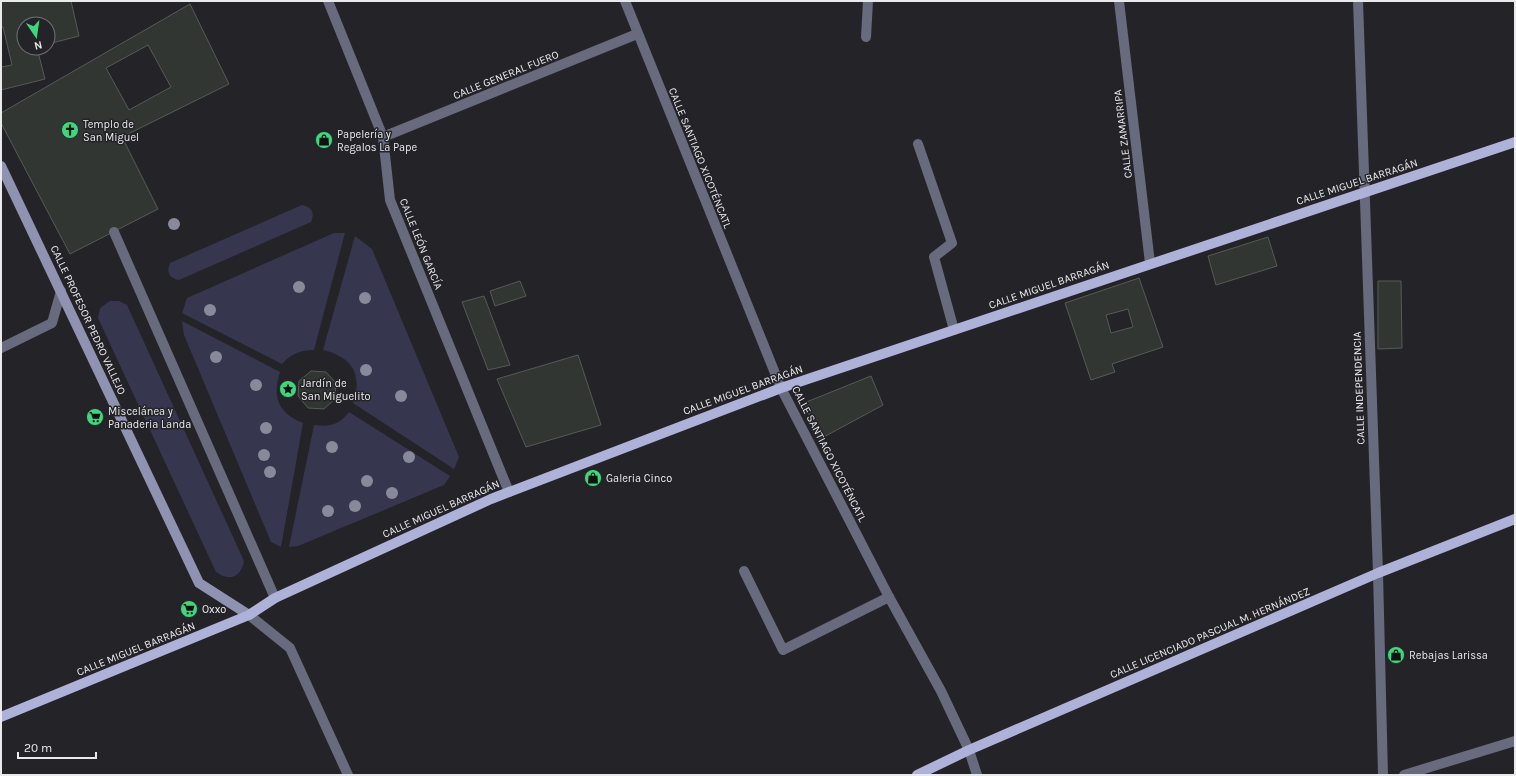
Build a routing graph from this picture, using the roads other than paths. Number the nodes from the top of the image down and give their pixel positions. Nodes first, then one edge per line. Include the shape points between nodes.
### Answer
1 (328, 1) edge
2 (624, 1) edge
3 (868, 1) edge
4 (1119, 1) edge
5 (1358, 1) edge
6 (637, 34) junction
7 (866, 37) dead end
8 (383, 138) junction
9 (1515, 142) edge
10 (918, 144) dead end
11 (1, 166) edge
12 (1363, 192) junction
13 (114, 232) dead end
14 (1150, 263) junction
15 (61, 291) junction
16 (954, 330) junction
17 (1, 348) edge
18 (781, 388) junction
19 (509, 492) junction
20 (1515, 519) edge
21 (744, 571) dead end
22 (1378, 573) junction
23 (890, 597) junction
24 (275, 598) junction
25 (249, 615) junction
26 (1, 717) edge
27 (1515, 741) edge
28 (969, 750) junction
29 (348, 775) edge
30 (917, 775) edge
31 (977, 775) edge
32 (1383, 775) edge
33 (1404, 775) edge

1 - 8 street, CALLE LEÓN GARCÍA
2 - 6 street, CALLE SANTIAGO XICOTÉNCATL
3 - 7 street
4 - 14 street, CALLE ZAMARRIPA
5 - 12 street, CALLE INDEPENDENCIA
6 - 8 street, CALLE GENERAL FUERO
6 - 18 street, CALLE SANTIAGO XICOTÉNCATL
8 - 19 street, CALLE LEÓN GARCÍA via 390,200
9 - 12 main road, CALLE MIGUEL BARRAGÁN
10 - 16 street via 952,243 934,257
11 - 15 street, CALLE PROFESOR PEDRO VALLEJO
12 - 14 main road, CALLE MIGUEL BARRAGÁN
12 - 22 street, CALLE INDEPENDENCIA
13 - 24 street
14 - 16 main road, CALLE MIGUEL BARRAGÁN
15 - 17 street via 52,323
15 - 25 street, CALLE PROFESOR PEDRO VALLEJO via 199,583
16 - 18 main road, CALLE MIGUEL BARRAGÁN
18 - 19 main road, CALLE MIGUEL BARRAGÁN
18 - 23 street, CALLE SANTIAGO XICOTÉNCATL
19 - 24 main road, CALLE MIGUEL BARRAGÁN
20 - 22 main road, CALLE LICENCIADO PASCUAL M. HERNÁNDEZ
21 - 23 street via 783,650
22 - 28 main road, CALLE LICENCIADO PASCUAL M. HERNÁNDEZ
22 - 32 street, CALLE INDEPENDENCIA
23 - 28 street, CALLE SANTIAGO XICOTÉNCATL via 941,691
24 - 25 main road, CALLE MIGUEL BARRAGÁN
25 - 26 main road, CALLE MIGUEL BARRAGÁN
25 - 29 street, CALLE PROFESOR PEDRO VALLEJO via 290,648
27 - 33 street
28 - 30 main road, CALLE LICENCIADO PASCUAL M. HERNÁNDEZ
28 - 31 street, CALLE SANTIAGO XICOTÉNCATL

